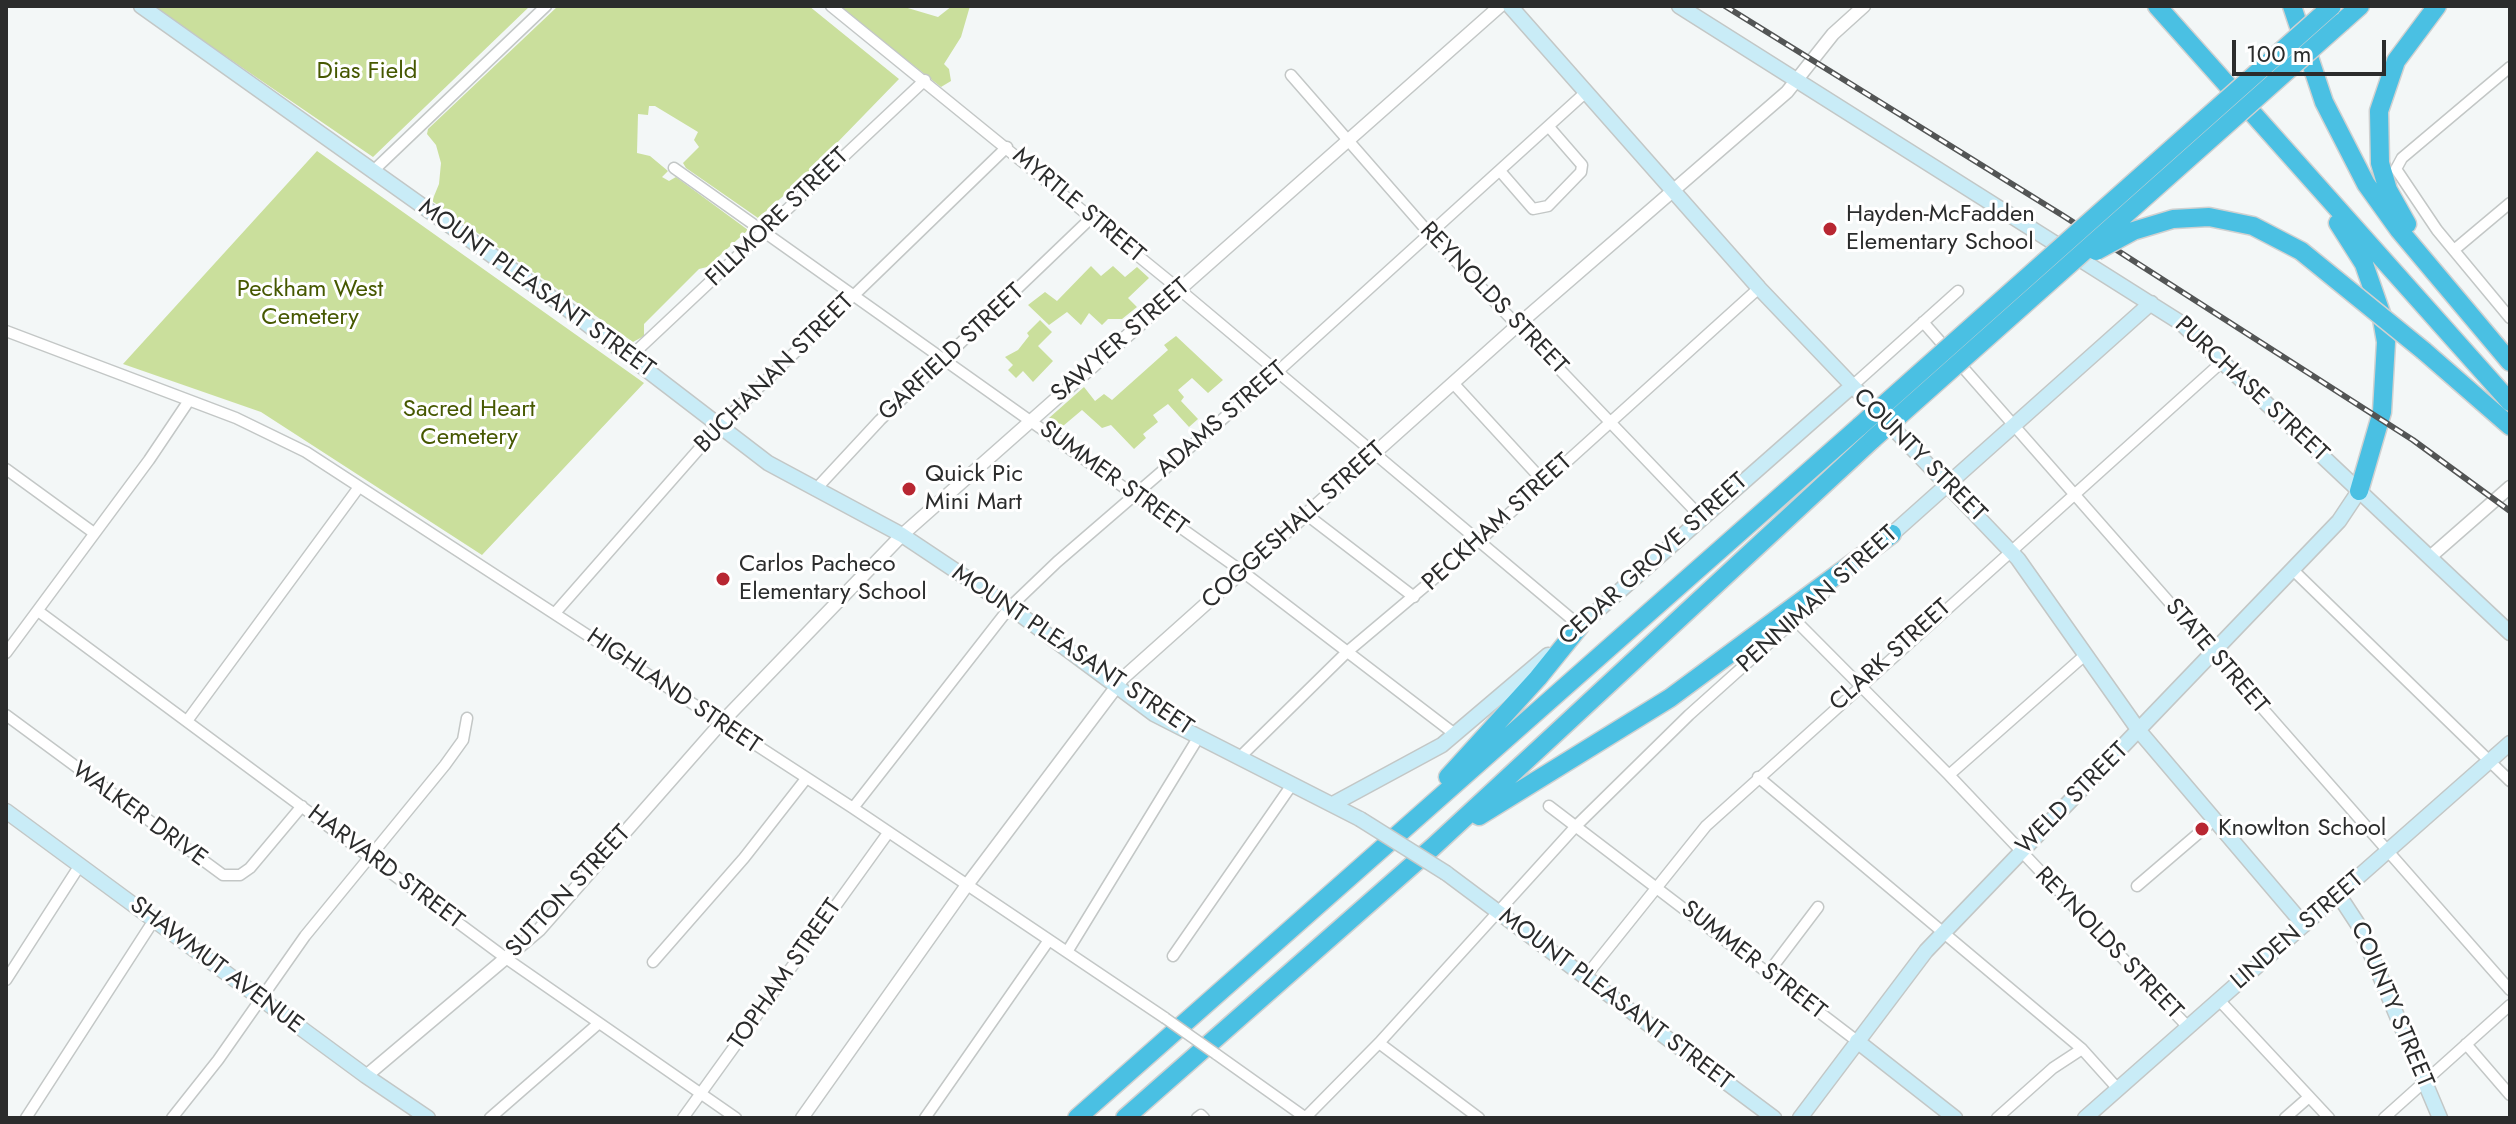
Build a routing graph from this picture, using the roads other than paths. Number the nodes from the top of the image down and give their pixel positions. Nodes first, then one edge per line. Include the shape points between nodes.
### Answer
1 (141, 6) edge
2 (546, 6) edge
3 (831, 6) edge
4 (1500, 6) edge
5 (1510, 6) edge
6 (1679, 6) edge
7 (1864, 6) edge
8 (2157, 6) edge
9 (2292, 6) edge
10 (2360, 6) edge
11 (2437, 6) edge
12 (2337, 14) edge
13 (2510, 67) edge
14 (1291, 75) dead end
15 (925, 80) junction
16 (1798, 82) junction
17 (1586, 92) junction
18 (1549, 127) junction
19 (1348, 141) junction
20 (1007, 147) junction
21 (2286, 149) junction
22 (674, 168) dead end
23 (1500, 171) junction
24 (372, 172) junction
25 (1674, 191) junction
26 (2510, 203) edge
27 (1090, 219) junction
28 (764, 233) junction
29 (1429, 233) junction
30 (2454, 250) junction
31 (2447, 287) junction
32 (1759, 288) junction
33 (1180, 290) junction
34 (1958, 291) dead end
35 (854, 294) junction
36 (2033, 297) junction
37 (2151, 303) junction
38 (2510, 318) edge
39 (1923, 322) junction
40 (1519, 324) junction
41 (6, 331) edge
42 (631, 356) junction
43 (945, 359) junction
44 (2223, 361) junction
45 (2510, 362) edge
46 (1276, 373) junction
47 (1453, 383) junction
48 (1851, 387) junction
49 (188, 402) junction
50 (2510, 402) edge
51 (1031, 419) junction
52 (1611, 423) junction
53 (720, 425) junction
54 (2510, 426) edge
55 (2014, 427) junction
56 (1867, 432) junction
57 (1376, 453) junction
58 (6, 469) edge
59 (1544, 482) junction
60 (1948, 485) junction
61 (359, 487) junction
62 (2510, 487) edge
63 (815, 490) junction
64 (2359, 491) junction
65 (2073, 494) junction
66 (1133, 496) junction
67 (1307, 515) junction
68 (1701, 517) junction
69 (94, 533) junction
70 (1892, 534) junction
71 (902, 535) junction
72 (1480, 540) junction
73 (2010, 550) junction
74 (2430, 557) junction
75 (2293, 570) junction
76 (1243, 572) junction
77 (1414, 597) junction
78 (1010, 607) junction
79 (38, 611) junction
80 (555, 613) junction
81 (1795, 620) junction
82 (1580, 626) junction
83 (2510, 633) edge
84 (1347, 652) junction
85 (6, 653) edge
86 (2085, 655) junction
87 (2213, 655) junction
88 (1860, 685) junction
89 (1116, 687) junction
90 (6, 715) edge
91 (467, 718) dead end
92 (187, 721) junction
93 (721, 723) junction
94 (2140, 732) junction
95 (1456, 735) junction
96 (1198, 738) junction
97 (2510, 743) edge
98 (1239, 758) junction
99 (2491, 760) junction
100 (1949, 775) junction
101 (1758, 777) junction
102 (805, 780) junction
103 (2510, 781) edge
104 (1291, 786) junction
105 (1333, 804) junction
106 (302, 806) junction
107 (1549, 806) dead end
108 (853, 808) junction
109 (6, 811) edge
110 (2214, 820) junction
111 (1576, 826) junction
112 (1403, 828) junction
113 (888, 833) junction
114 (1433, 847) junction
115 (2388, 851) junction
116 (2020, 852) junction
117 (371, 858) junction
118 (80, 865) junction
119 (967, 885) junction
120 (2137, 886) dead end
121 (1658, 888) junction
122 (2338, 894) junction
123 (1818, 907) dead end
124 (1497, 910) junction
125 (154, 920) junction
126 (2304, 925) junction
127 (1943, 933) junction
128 (1049, 940) junction
129 (1067, 952) junction
130 (1173, 956) dead end
131 (507, 959) junction
132 (653, 962) dead end
133 (1768, 973) junction
134 (1585, 977) junction
135 (6, 980) edge
136 (2510, 990) edge
137 (259, 998) junction
138 (2219, 1000) junction
139 (2510, 1005) edge
140 (599, 1023) junction
141 (2188, 1027) junction
142 (1857, 1041) junction
143 (1379, 1043) junction
144 (2466, 1044) junction
145 (2082, 1049) junction
146 (366, 1076) junction
147 (2424, 1082) junction
148 (2118, 1089) junction
149 (702, 1093) junction
150 (2510, 1095) edge
151 (2309, 1097) junction
152 (29, 1114) edge
153 (44, 1118) edge
154 (172, 1118) edge
155 (428, 1118) edge
156 (490, 1118) edge
157 (683, 1118) edge
158 (736, 1118) edge
159 (802, 1118) edge
160 (925, 1118) edge
161 (1077, 1118) edge
162 (1125, 1118) edge
163 (1305, 1118) edge
164 (1479, 1118) edge
165 (1774, 1118) edge
166 (1800, 1118) edge
167 (1955, 1118) edge
168 (1997, 1118) edge
169 (2085, 1118) edge
170 (2285, 1118) edge
171 (2329, 1118) edge
172 (2384, 1118) edge
173 (2440, 1118) edge

1 - 24 main road, MOUNT PLEASANT STREET
2 - 24 street
3 - 15 street, MYRTLE STREET
4 - 19 street, SAWYER STREET
5 - 17 main road, COUNTY STREET
6 - 16 main road, PURCHASE STREET
7 - 16 street, COGGESHALL STREET via 1827,41
8 - 21 highway
9 - 31 highway via 2317,84 2352,160 2382,207
10 - 12 highway
11 - 31 highway via 2389,75 2379,111 2378,143 2391,197
12 - 36 highway, bridge
12 - 56 highway, bridge
13 - 30 street via 2402,158 2396,169
14 - 19 street, REYNOLDS STREET
15 - 20 street, MYRTLE STREET
15 - 28 street, FILLMORE STREET
16 - 25 street, COGGESHALL STREET
16 - 37 main road, PURCHASE STREET
17 - 18 street, ADAMS STREET
17 - 25 main road, COUNTY STREET
18 - 23 street, ADAMS STREET
18 - 23 street via 1582,165 1548,206 1533,209
19 - 29 street, REYNOLDS STREET
19 - 33 street, SAWYER STREET
20 - 27 street, MYRTLE STREET
20 - 35 street, BUCHANAN STREET
21 - 50 highway
21 - 64 highway via 2356,248 2383,322 2384,400
22 - 28 street, SUMMER STREET
23 - 29 street, ADAMS STREET
24 - 42 main road, MOUNT PLEASANT STREET
25 - 32 main road, COUNTY STREET
25 - 40 street, COGGESHALL STREET
26 - 30 street
27 - 33 street, MYRTLE STREET
27 - 43 street, GARFIELD STREET
28 - 35 street, SUMMER STREET
28 - 42 street, FILLMORE STREET
29 - 40 street, REYNOLDS STREET
29 - 46 street, ADAMS STREET
30 - 38 street
31 - 45 highway
32 - 48 main road, COUNTY STREET
32 - 52 street, PECKHAM STREET
33 - 46 street, MYRTLE STREET
33 - 51 street, SAWYER STREET
34 - 39 street, CEDAR GROVE STREET
35 - 43 street, SUMMER STREET
35 - 53 street, BUCHANAN STREET
36 - 54 highway, bridge via 2140,228 2182,218 2227,219 2293,245
36 - 56 highway, bridge
37 - 44 main road, PURCHASE STREET
37 - 55 main road, PENNIMAN STREET
39 - 48 street, CEDAR GROVE STREET
39 - 55 street, STATE STREET
40 - 47 street, COGGESHALL STREET
40 - 52 street, REYNOLDS STREET
41 - 49 street, HIGHLAND STREET
42 - 53 main road, MOUNT PLEASANT STREET
43 - 51 street, SUMMER STREET
43 - 63 street, GARFIELD STREET
44 - 64 main road, PURCHASE STREET
44 - 65 street, CLARK STREET
46 - 57 street, MYRTLE STREET
46 - 66 street, ADAMS STREET
47 - 57 street, COGGESHALL STREET
47 - 59 street
48 - 60 main road, COUNTY STREET
48 - 68 main road, CEDAR GROVE STREET
49 - 61 street, HIGHLAND STREET via 279,436
49 - 69 street
51 - 66 street, SUMMER STREET
51 - 71 street, SAWYER STREET
52 - 59 street, PECKHAM STREET
52 - 68 street, REYNOLDS STREET
53 - 63 main road, MOUNT PLEASANT STREET via 768,463
53 - 80 street, BUCHANAN STREET
55 - 60 main road, PENNIMAN STREET
55 - 65 street, STATE STREET
56 - 112 highway
56 - 114 highway
57 - 67 street, COGGESHALL STREET
57 - 72 street, MYRTLE STREET
58 - 69 street
59 - 72 street, PECKHAM STREET
60 - 70 main road, PENNIMAN STREET
60 - 73 main road, COUNTY STREET
61 - 80 street, HIGHLAND STREET
61 - 92 street
62 - 74 street
63 - 71 main road, MOUNT PLEASANT STREET via 845,501
64 - 74 main road, PURCHASE STREET
64 - 75 main road, WELD STREET via 2347,512
65 - 73 street, CLARK STREET
65 - 87 street, STATE STREET
66 - 76 street, SUMMER STREET
66 - 78 street, ADAMS STREET
67 - 76 street, COGGESHALL STREET
67 - 77 street
68 - 82 main road, CEDAR GROVE STREET
69 - 79 street
70 - 81 street, PENNIMAN STREET
70 - 114 highway via 1670,698
71 - 78 main road, MOUNT PLEASANT STREET
71 - 93 street, SAWYER STREET
72 - 77 street, PECKHAM STREET
72 - 82 street, MYRTLE STREET
73 - 86 main road, COUNTY STREET
73 - 88 street, CLARK STREET
74 - 83 main road, PURCHASE STREET
75 - 87 main road, WELD STREET
75 - 99 street
76 - 84 street, SUMMER STREET
76 - 89 street, COGGESHALL STREET
77 - 84 street, PECKHAM STREET
78 - 89 main road, MOUNT PLEASANT STREET
78 - 108 street, ADAMS STREET
79 - 85 street
79 - 92 street, HARVARD STREET
80 - 93 street, HIGHLAND STREET
81 - 88 street, REYNOLDS STREET
81 - 111 street, PENNIMAN STREET
82 - 95 main road, CEDAR GROVE STREET
82 - 112 highway
84 - 95 street, SUMMER STREET
84 - 98 street, PECKHAM STREET
86 - 94 main road, COUNTY STREET
86 - 100 street
87 - 94 main road, WELD STREET
87 - 115 street, STATE STREET
88 - 100 street, REYNOLDS STREET
88 - 101 street, CLARK STREET
89 - 96 main road, MOUNT PLEASANT STREET
89 - 119 street, COGGESHALL STREET
90 - 106 street, WALKER DRIVE via 223,875 240,875 250,868
91 - 117 street via 463,740
92 - 106 street, HARVARD STREET
93 - 102 street, HIGHLAND STREET
93 - 131 street, SUTTON STREET via 539,930
94 - 110 main road, COUNTY STREET
94 - 116 main road, WELD STREET
95 - 105 main road, CEDAR GROVE STREET
96 - 98 main road, MOUNT PLEASANT STREET
96 - 129 street
97 - 99 main road, LINDEN STREET
98 - 104 main road, MOUNT PLEASANT STREET
99 - 103 street
99 - 115 main road, LINDEN STREET
100 - 116 street, REYNOLDS STREET
101 - 121 street, CLARK STREET via 1706,826
101 - 127 street
102 - 108 street, HIGHLAND STREET
102 - 132 street
104 - 105 main road, MOUNT PLEASANT STREET
104 - 130 street
105 - 124 main road, MOUNT PLEASANT STREET, bridge
106 - 117 street, HARVARD STREET
107 - 111 street, SUMMER STREET
108 - 113 street, HIGHLAND STREET
109 - 118 main road, SHAWMUT AVENUE
110 - 120 street
110 - 126 main road, COUNTY STREET
111 - 121 street, SUMMER STREET
111 - 124 street, PENNIMAN STREET
112 - 161 highway
113 - 119 street, HIGHLAND STREET
113 - 149 street, TOPHAM STREET
114 - 162 highway
115 - 122 main road, LINDEN STREET
115 - 136 street, STATE STREET
116 - 127 main road, WELD STREET
116 - 141 street, REYNOLDS STREET
117 - 131 street, HARVARD STREET
117 - 137 street
118 - 125 main road, SHAWMUT AVENUE
118 - 135 street
119 - 128 street, HIGHLAND STREET
119 - 159 street, COGGESHALL STREET
121 - 133 street, SUMMER STREET
121 - 134 street, CLARK STREET
122 - 126 main road, LINDEN STREET
122 - 147 main road, COUNTY STREET via 2359,926
123 - 133 street
124 - 134 main road, MOUNT PLEASANT STREET
124 - 143 street, PENNIMAN STREET
125 - 137 main road, SHAWMUT AVENUE
125 - 152 street
126 - 138 main road, LINDEN STREET
127 - 142 main road, WELD STREET
127 - 145 street
128 - 129 street, HIGHLAND STREET
128 - 160 street
129 - 163 street, HIGHLAND STREET, bridge
131 - 140 street, HARVARD STREET
131 - 146 street, SUTTON STREET
133 - 142 street, SUMMER STREET
134 - 165 main road, MOUNT PLEASANT STREET
137 - 146 main road, SHAWMUT AVENUE
137 - 154 street
138 - 141 main road, LINDEN STREET
138 - 151 street
139 - 144 street
140 - 149 street, HARVARD STREET
140 - 156 street
141 - 148 main road, LINDEN STREET
142 - 166 main road, WELD STREET
142 - 167 main road, SUMMER STREET
143 - 163 street, PENNIMAN STREET
143 - 164 street
144 - 147 street
144 - 150 street
145 - 148 street
145 - 168 street
146 - 155 main road, SHAWMUT AVENUE
147 - 172 street
147 - 173 main road, COUNTY STREET
148 - 169 main road, LINDEN STREET
149 - 157 street, TOPHAM STREET
149 - 158 street, HARVARD STREET
151 - 170 street
151 - 171 street
152 - 153 street

